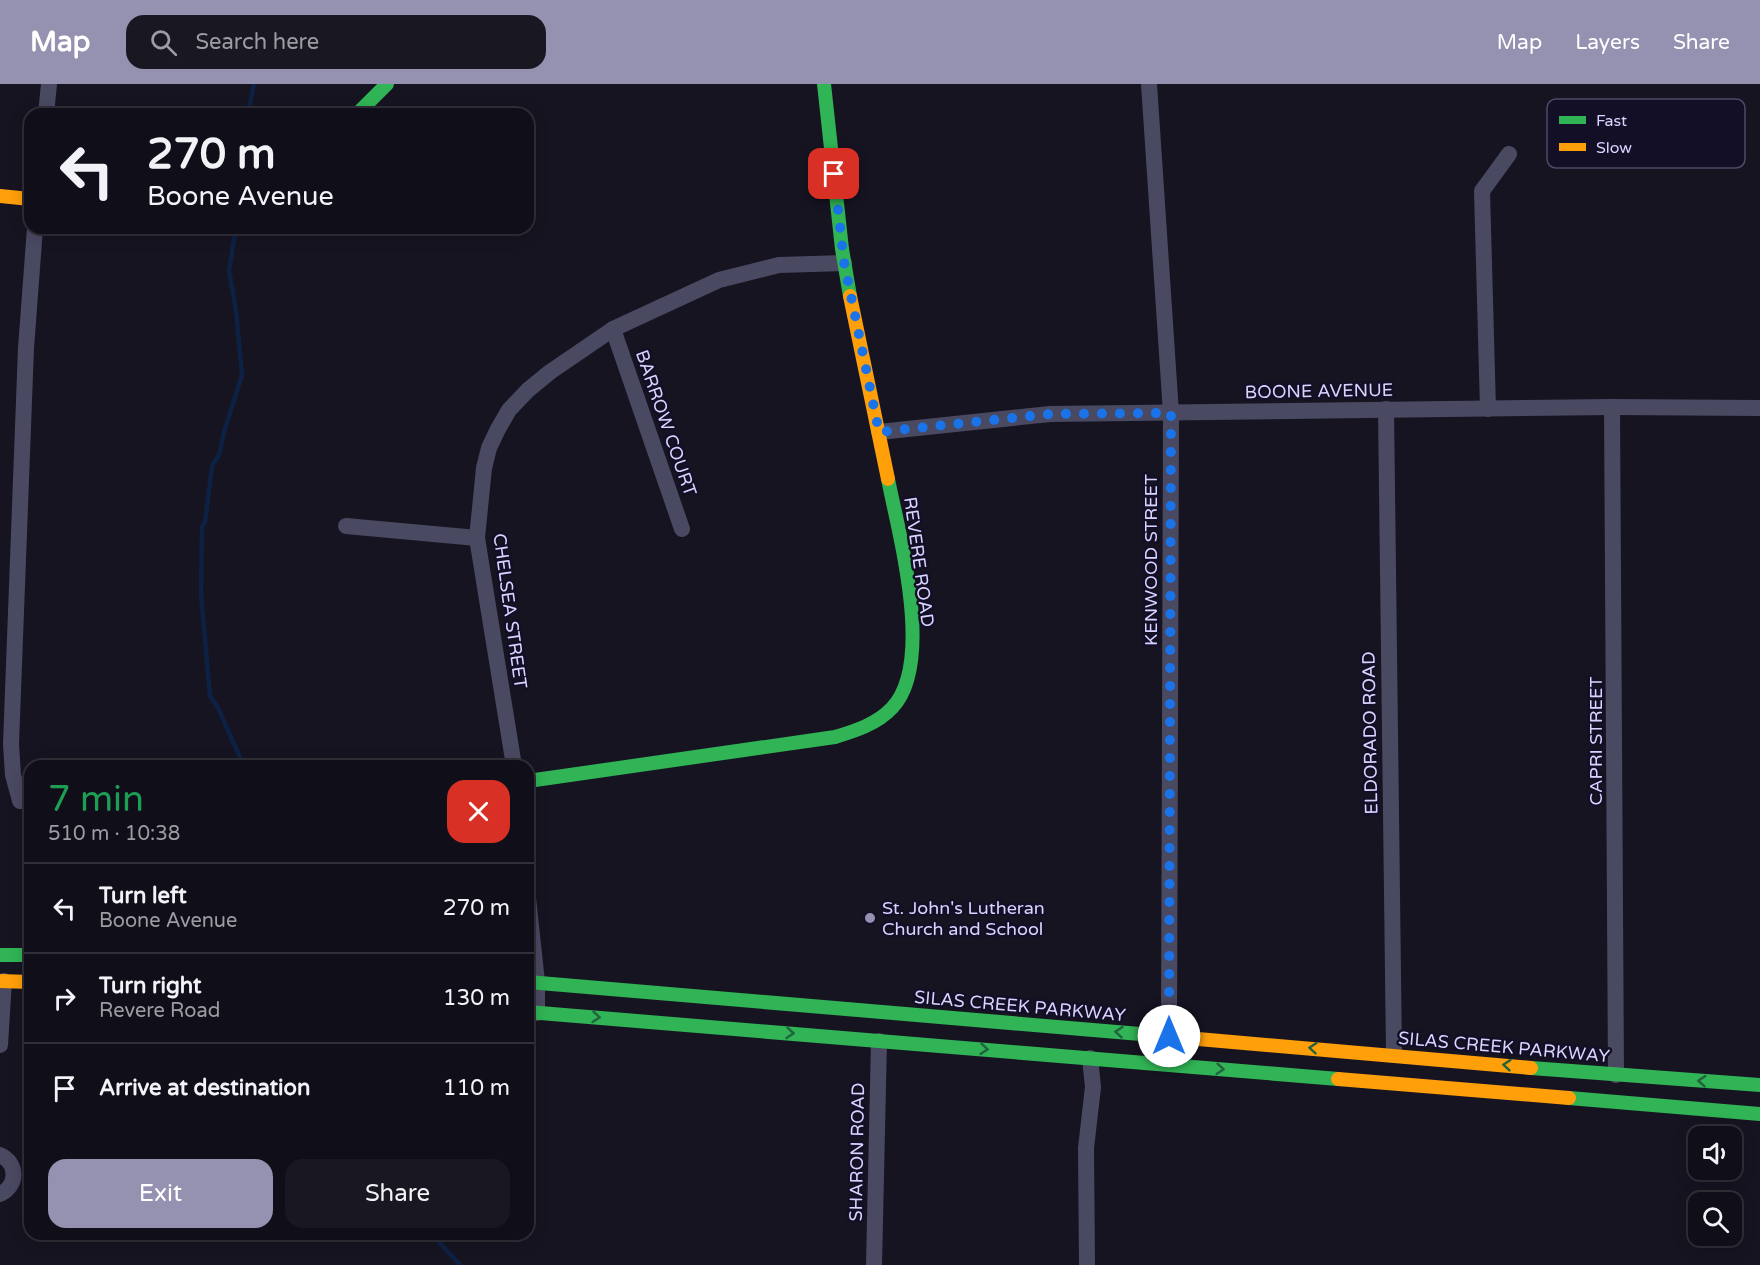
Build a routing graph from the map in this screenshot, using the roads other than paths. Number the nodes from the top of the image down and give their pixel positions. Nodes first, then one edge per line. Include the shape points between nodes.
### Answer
1 (50, 84) edge
2 (387, 84) edge
3 (824, 84) edge
4 (1149, 84) edge
5 (47, 108) edge
6 (363, 108) edge
7 (1509, 154) dead end
8 (0, 196) edge
9 (24, 198) edge
10 (35, 234) edge
11 (844, 262) junction
12 (613, 329) junction
13 (1612, 407) junction
14 (1760, 408) edge
15 (1488, 409) junction
16 (1386, 410) junction
17 (1171, 413) junction
18 (879, 432) junction
19 (346, 526) dead end
20 (682, 529) dead end
21 (477, 538) junction
22 (513, 760) edge
23 (534, 780) edge
24 (20, 801) dead end
25 (0, 955) edge
26 (24, 955) edge
27 (2, 981) edge
28 (24, 982) edge
29 (534, 982) edge
30 (534, 1012) edge
31 (1169, 1036) junction
32 (879, 1041) junction
33 (0, 1045) edge
34 (1394, 1055) junction
35 (1090, 1059) junction
36 (1616, 1075) junction
37 (1760, 1085) edge
38 (1760, 1114) edge
39 (0, 1155) edge
40 (0, 1194) edge
41 (874, 1265) edge
42 (1087, 1265) edge

1 - 5 street
2 - 6 main road
3 - 11 main road, REVERE ROAD
4 - 17 street, KENWOOD STREET
7 - 15 street via 1482,190
8 - 9 main road
10 - 24 street via 26,348 10,744
11 - 12 street, CHELSEA STREET via 779,265 719,280
11 - 18 main road, REVERE ROAD
12 - 20 street, BARROW COURT
12 - 21 street, CHELSEA STREET via 550,372 509,411 484,468
13 - 14 street, BOONE AVENUE
13 - 15 street, BOONE AVENUE
13 - 36 street, CAPRI STREET
15 - 16 street, BOONE AVENUE
16 - 17 street, BOONE AVENUE
16 - 34 street, ELDORADO ROAD
17 - 18 street, BOONE AVENUE via 1050,414
17 - 31 street, KENWOOD STREET
18 - 23 main road, REVERE ROAD via 912,622 908,678 896,704 856,731 835,737
19 - 21 street
21 - 22 street, CHELSEA STREET
25 - 26 main road
27 - 28 main road
27 - 33 street
31 -> 29 main road, SILAS CREEK PARKWAY
30 -> 32 main road
34 -> 31 main road, SILAS CREEK PARKWAY
32 -> 35 main road
32 - 41 street, SHARON ROAD
36 -> 34 main road, SILAS CREEK PARKWAY
35 -> 38 main road
35 - 42 street via 1093,1087 1086,1148
37 -> 36 main road, SILAS CREEK PARKWAY
39 - 40 street via 10,1162 14,1175 9,1188

